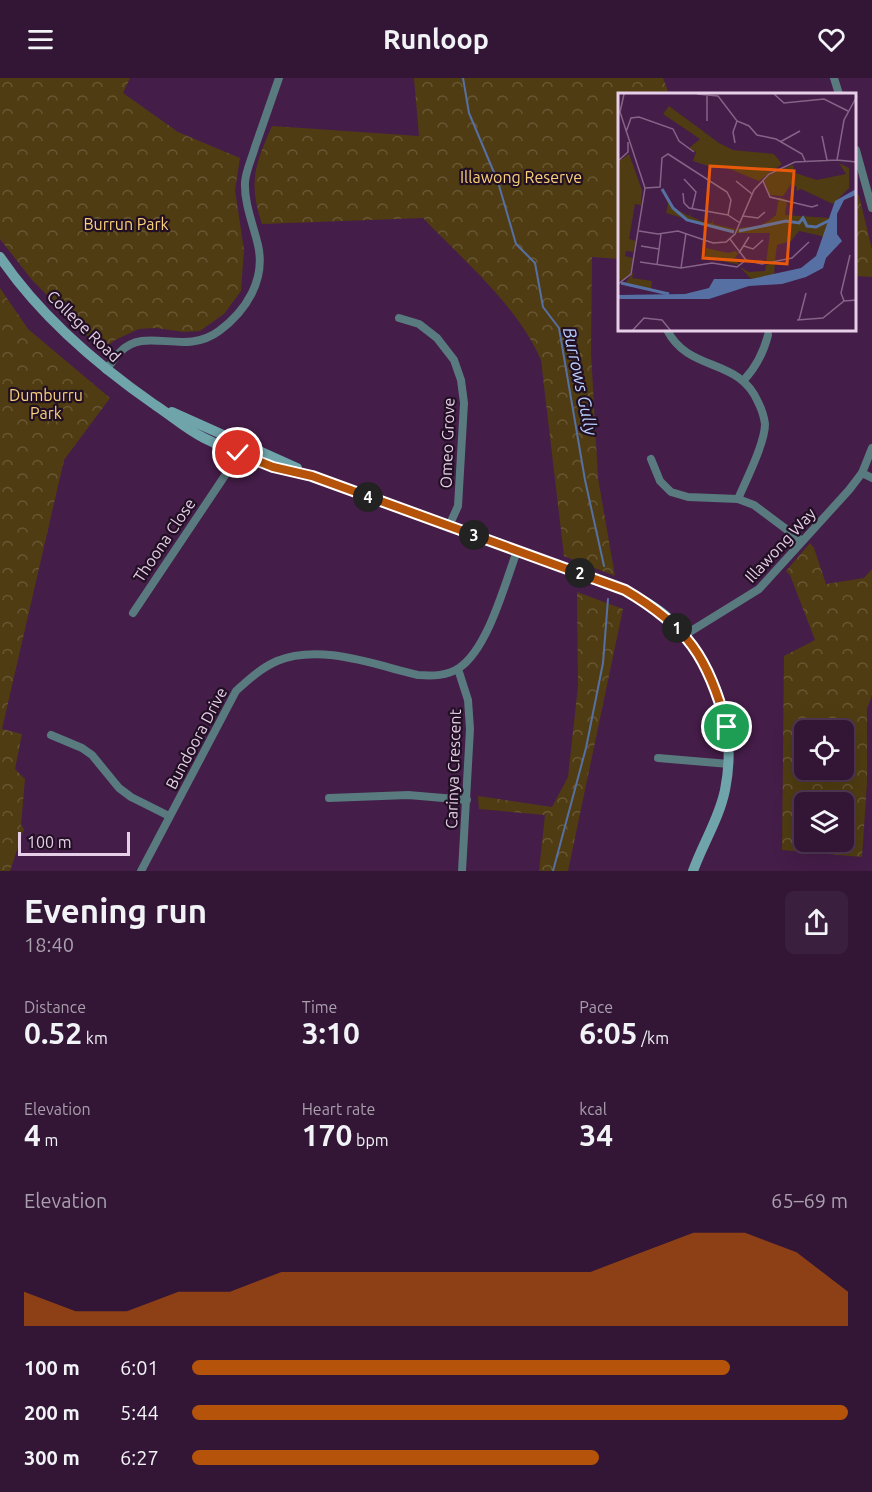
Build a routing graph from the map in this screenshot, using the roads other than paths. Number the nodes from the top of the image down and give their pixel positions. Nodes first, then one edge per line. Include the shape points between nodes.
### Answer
1 (279, 78) edge
2 (834, 78) edge
3 (839, 93) edge
4 (857, 157) edge
5 (872, 208) edge
6 (0, 257) edge
7 (399, 318) dead end
8 (668, 332) edge
9 (768, 335) dead end
10 (106, 370) junction
11 (744, 380) junction
12 (872, 448) edge
13 (240, 449) junction
14 (651, 459) dead end
15 (862, 473) junction
16 (872, 478) edge
17 (738, 499) junction
18 (449, 526) junction
19 (802, 541) junction
20 (517, 551) junction
21 (133, 613) dead end
22 (683, 636) junction
23 (458, 669) junction
24 (51, 735) dead end
25 (658, 758) dead end
26 (729, 764) junction
27 (329, 798) dead end
28 (467, 800) junction
29 (169, 816) junction
30 (141, 871) edge
31 (462, 871) edge
32 (693, 871) edge

1 - 10 street via 246,175 246,196 260,257 258,276 243,309 211,336 195,342 146,339 133,343
2 - 3 street
4 - 5 street
6 - 10 main road, College Road via 39,306
7 - 18 street, Omeo Grove via 419,324 437,338 454,360 461,380 464,403 458,506
8 - 11 street via 678,348
9 - 11 street via 752,372
10 - 13 main road, College Road via 182,426
11 - 17 street via 755,393 765,425
12 - 15 street, Illawong Way
13 - 18 main road, College Road via 273,467 312,476
13 - 21 street, Thoona Close
14 - 17 street via 660,481 671,492 688,497
15 - 16 street
15 - 19 street, Illawong Way
17 - 19 street via 754,505
18 - 20 main road, College Road
19 - 22 street, Illawong Way via 759,589
20 - 22 main road, College Road via 625,590 670,620
20 - 23 street via 486,633 476,651
22 - 26 main road, College Road via 695,648 718,694 727,727
23 - 28 street, Carinya Crescent via 469,709
23 - 29 street, Bundoora Drive via 432,676 418,675 335,655 295,655 277,662 236,691
24 - 29 street via 82,748 119,788
25 - 26 street
26 - 32 main road, College Road via 715,823
27 - 28 street via 408,795
28 - 31 street, Carinya Crescent
29 - 30 street, Bundoora Drive

